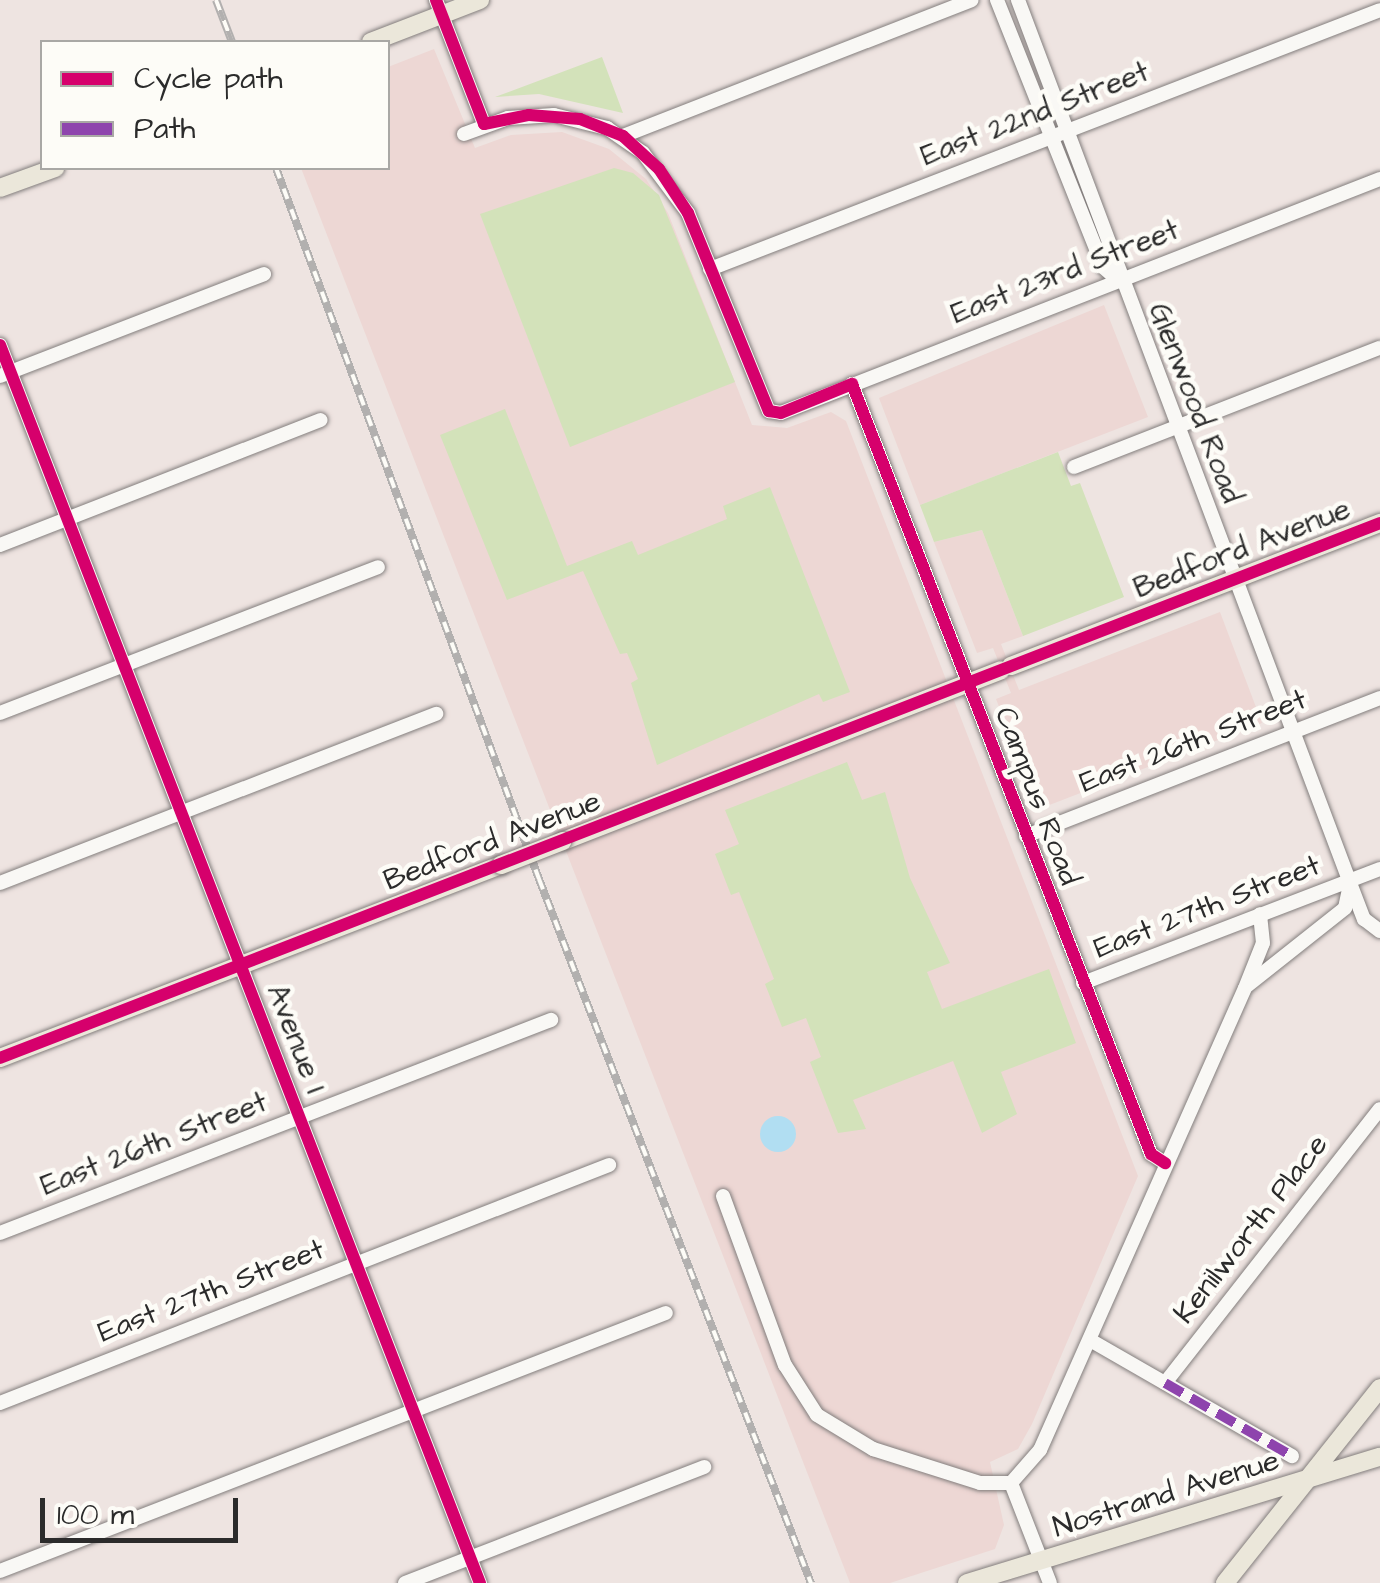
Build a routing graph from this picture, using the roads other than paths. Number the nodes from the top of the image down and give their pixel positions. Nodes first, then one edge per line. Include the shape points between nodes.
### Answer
1 (480, 0) edge
2 (971, 0) edge
3 (997, 0) edge
4 (1018, 0) edge
5 (438, 8) edge
6 (1380, 10) edge
7 (375, 40) edge
8 (484, 124) junction
9 (1069, 130) junction
10 (464, 134) dead end
11 (623, 136) junction
12 (1052, 137) junction
13 (50, 170) edge
14 (1380, 179) edge
15 (0, 188) edge
16 (710, 270) junction
17 (264, 274) dead end
18 (1118, 280) junction
19 (0, 345) edge
20 (1380, 348) edge
21 (5, 374) edge
22 (852, 384) junction
23 (320, 420) dead end
24 (1175, 428) junction
25 (1074, 466) dead end
26 (68, 519) junction
27 (1380, 523) edge
28 (0, 545) edge
29 (378, 567) dead end
30 (1233, 580) junction
31 (125, 665) junction
32 (967, 683) junction
33 (1380, 698) edge
34 (0, 714) edge
35 (436, 714) dead end
36 (1292, 732) junction
37 (181, 812) junction
38 (1026, 836) junction
39 (1380, 869) edge
40 (0, 883) edge
41 (1350, 883) junction
42 (1260, 914) junction
43 (1380, 932) edge
44 (241, 965) junction
45 (1083, 983) junction
46 (1246, 988) junction
47 (551, 1020) dead end
48 (0, 1058) edge
49 (1380, 1109) edge
50 (300, 1117) junction
51 (1165, 1163) junction
52 (609, 1166) dead end
53 (722, 1196) dead end
54 (0, 1233) edge
55 (357, 1264) junction
56 (666, 1313) dead end
57 (1090, 1340) junction
58 (1165, 1383) junction
59 (1380, 1388) edge
60 (0, 1403) edge
61 (414, 1411) junction
62 (1292, 1456) dead end
63 (1380, 1457) edge
64 (704, 1468) dead end
65 (1309, 1479) junction
66 (1012, 1483) junction
67 (471, 1558) junction
68 (1041, 1561) junction
69 (0, 1571) edge
70 (406, 1583) edge
71 (480, 1583) edge
72 (967, 1583) edge
73 (1050, 1583) edge
74 (1225, 1583) edge

1 - 5 main road
2 - 11 street
3 - 12 street, Glenwood Road
4 - 9 street, Glenwood Road
5 - 7 main road
5 - 8 street
6 - 9 street, East 22nd Street
8 - 10 street
8 - 11 street via 554,115
9 - 12 street, East 22nd Street
9 - 18 street, Glenwood Road via 1119,259
11 - 16 street via 676,191
12 - 16 street, East 22nd Street
12 - 18 street, Glenwood Road via 1103,266
13 - 15 main road
14 - 18 street, East 23rd Street
16 - 22 street, East 23rd Street via 769,411
17 - 21 street
18 - 22 street, East 23rd Street
18 - 24 street, Glenwood Road
19 - 21 street, Avenue I
20 - 24 street
21 - 26 street, Avenue I
22 - 32 street, Campus Road
23 - 26 street
24 - 25 street
24 - 30 street, Glenwood Road
26 - 28 street
26 - 31 street, Avenue I
27 - 30 main road, Bedford Avenue
29 - 31 street
30 - 32 main road, Bedford Avenue
30 - 36 street, Glenwood Road
31 - 34 street
31 - 37 street, Avenue I
32 - 38 street, Campus Road
32 - 44 main road, Bedford Avenue, bridge
33 - 36 street, East 26th Street
35 - 37 street
36 - 38 street, East 26th Street
36 - 41 street, Glenwood Road
37 - 40 street
37 - 44 street, Avenue I
38 - 45 street, Campus Road
39 - 41 street, East 27th Street
41 - 42 street, East 27th Street
41 - 43 street, Glenwood Road via 1364,918
41 - 46 street via 1346,908
42 - 45 street, East 27th Street
42 - 46 street via 1263,943
44 - 48 main road, Bedford Avenue
44 - 50 street, Avenue I
45 - 51 street, Campus Road via 1151,1154
46 - 51 street
47 - 50 street, East 26th Street
49 - 58 street, Kenilworth Place
50 - 54 street, East 26th Street
50 - 55 street, Avenue I
51 - 57 street
52 - 55 street, East 27th Street
53 - 66 street via 805,1402 854,1442 964,1478
55 - 60 street, East 27th Street
55 - 61 street, Avenue I
56 - 61 street
57 - 58 street
57 - 66 street via 1040,1450
58 - 62 street
59 - 65 main road
61 - 67 street, Avenue I
61 - 69 street
63 - 65 main road, Nostrand Avenue
64 - 67 street
65 - 68 main road, Nostrand Avenue
65 - 74 main road
66 - 68 street
67 - 70 street
67 - 71 street, Avenue I
68 - 72 main road, Nostrand Avenue
68 - 73 street

